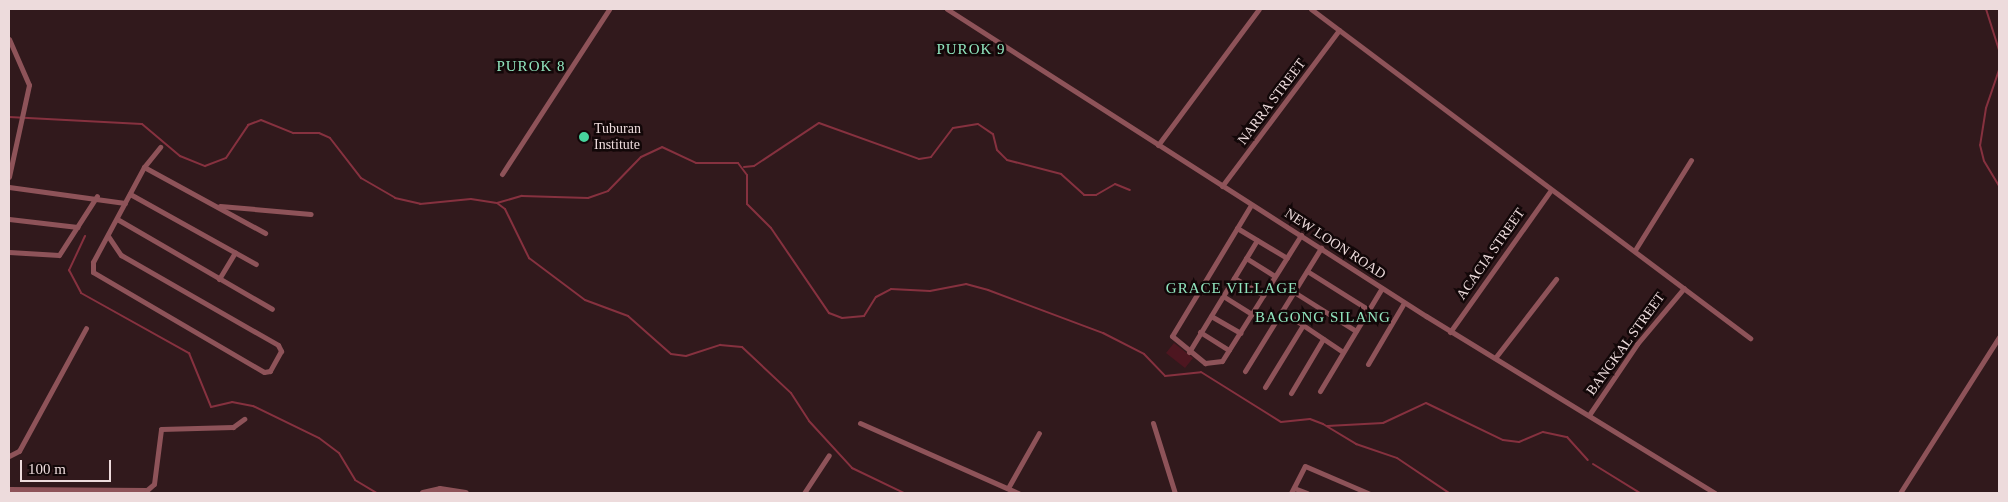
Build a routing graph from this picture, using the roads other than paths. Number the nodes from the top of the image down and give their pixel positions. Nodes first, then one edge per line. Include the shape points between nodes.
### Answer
1 (609, 9) edge
2 (947, 9) edge
3 (1259, 9) edge
4 (1311, 9) edge
5 (1339, 30) junction
6 (9, 39) edge
7 (1158, 145) junction
8 (160, 147) dead end
9 (1691, 160) dead end
10 (144, 167) junction
11 (502, 174) dead end
12 (9, 177) edge
13 (1222, 186) junction
14 (9, 187) edge
15 (1551, 190) junction
16 (130, 194) junction
17 (98, 196) junction
18 (126, 203) junction
19 (1251, 204) junction
20 (218, 206) junction
21 (311, 214) dead end
22 (9, 219) edge
23 (117, 219) junction
24 (78, 227) junction
25 (1237, 228) junction
26 (265, 233) dead end
27 (1301, 235) junction
28 (108, 236) junction
29 (1258, 240) junction
30 (1321, 248) junction
31 (1635, 250) junction
32 (9, 252) edge
33 (235, 252) junction
34 (1246, 258) junction
35 (1287, 258) junction
36 (256, 264) dead end
37 (1307, 270) junction
38 (1275, 276) junction
39 (1234, 278) junction
40 (219, 279) junction
41 (1556, 279) dead end
42 (1382, 288) junction
43 (1684, 288) junction
44 (1294, 292) junction
45 (1263, 295) junction
46 (1223, 296) junction
47 (1404, 302) junction
48 (272, 309) dead end
49 (1369, 310) junction
50 (1282, 311) junction
51 (1252, 314) junction
52 (1211, 316) junction
53 (1303, 325) junction
54 (86, 328) dead end
55 (1356, 331) junction
56 (1200, 332) junction
57 (1450, 332) junction
58 (1240, 333) junction
59 (1999, 337) edge
60 (1750, 338) dead end
61 (1323, 339) junction
62 (1229, 350) junction
63 (1189, 352) junction
64 (1343, 352) junction
65 (1495, 358) junction
66 (1368, 364) dead end
67 (1245, 371) dead end
68 (1265, 387) dead end
69 (1320, 391) dead end
70 (1291, 393) dead end
71 (1589, 415) junction
72 (244, 419) dead end
73 (860, 423) dead end
74 (1153, 423) dead end
75 (1039, 433) dead end
76 (829, 455) dead end
77 (9, 456) edge
78 (1008, 488) junction
79 (1294, 488) junction
80 (9, 489) edge
81 (1712, 492) edge
82 (423, 493) edge
83 (466, 493) edge
84 (804, 493) edge
85 (1018, 493) edge
86 (1175, 493) edge
87 (1291, 493) edge
88 (1307, 493) edge
89 (1368, 493) edge
90 (1900, 493) edge

1 - 11 street
2 - 7 street, NEW LOON ROAD
3 - 7 street
4 - 5 street
5 - 13 street, NARRA STREET
5 - 15 street
6 - 12 street via 28,77
7 - 13 street, NEW LOON ROAD
8 - 10 street
9 - 31 street
10 - 16 street
10 - 20 street
13 - 19 street, NEW LOON ROAD
14 - 17 street
15 - 31 street
15 - 57 street, ACACIA STREET
16 - 18 street
16 - 33 street
17 - 18 street
17 - 24 street
18 - 23 street
19 - 25 street
19 - 27 street, NEW LOON ROAD
20 - 21 street
20 - 26 street
22 - 24 street
23 - 28 street
23 - 40 street
24 - 32 street via 59,255
25 - 29 street
25 - 63 street via 1172,338
27 - 30 street, NEW LOON ROAD
27 - 35 street
28 - 28 street via 91,266 95,275 264,372 270,371 281,351 278,345 121,255
29 - 34 street
29 - 35 street
30 - 37 street
30 - 42 street, NEW LOON ROAD
31 - 43 street
33 - 36 street
33 - 40 street
34 - 38 street
34 - 39 street
35 - 38 street
37 - 44 street
37 - 49 street
38 - 45 street
39 - 45 street
39 - 46 street
40 - 48 street
41 - 65 street
42 - 47 street, NEW LOON ROAD
42 - 49 street
43 - 60 street
43 - 71 street, BANGKAL STREET via 1637,344
44 - 50 street
44 - 55 street
45 - 51 street
46 - 51 street
46 - 52 street
47 - 57 street, NEW LOON ROAD
47 - 66 street
49 - 55 street
50 - 53 street
50 - 67 street
51 - 58 street
52 - 56 street
52 - 58 street
53 - 61 street
53 - 68 street
54 - 77 street via 19,451
55 - 64 street
56 - 62 street
56 - 63 street
57 - 65 street, NEW LOON ROAD
58 - 62 street
59 - 90 street
61 - 64 street
61 - 70 street
62 - 63 street via 1212,366
64 - 69 street
65 - 71 street, NEW LOON ROAD
71 - 81 street, NEW LOON ROAD
72 - 80 street via 233,427 161,429 154,484 146,490
73 - 78 street
74 - 86 street
75 - 78 street
76 - 84 street
78 - 85 street
79 - 87 street
79 - 88 street
79 - 89 street via 1305,466
82 - 83 street via 440,489

